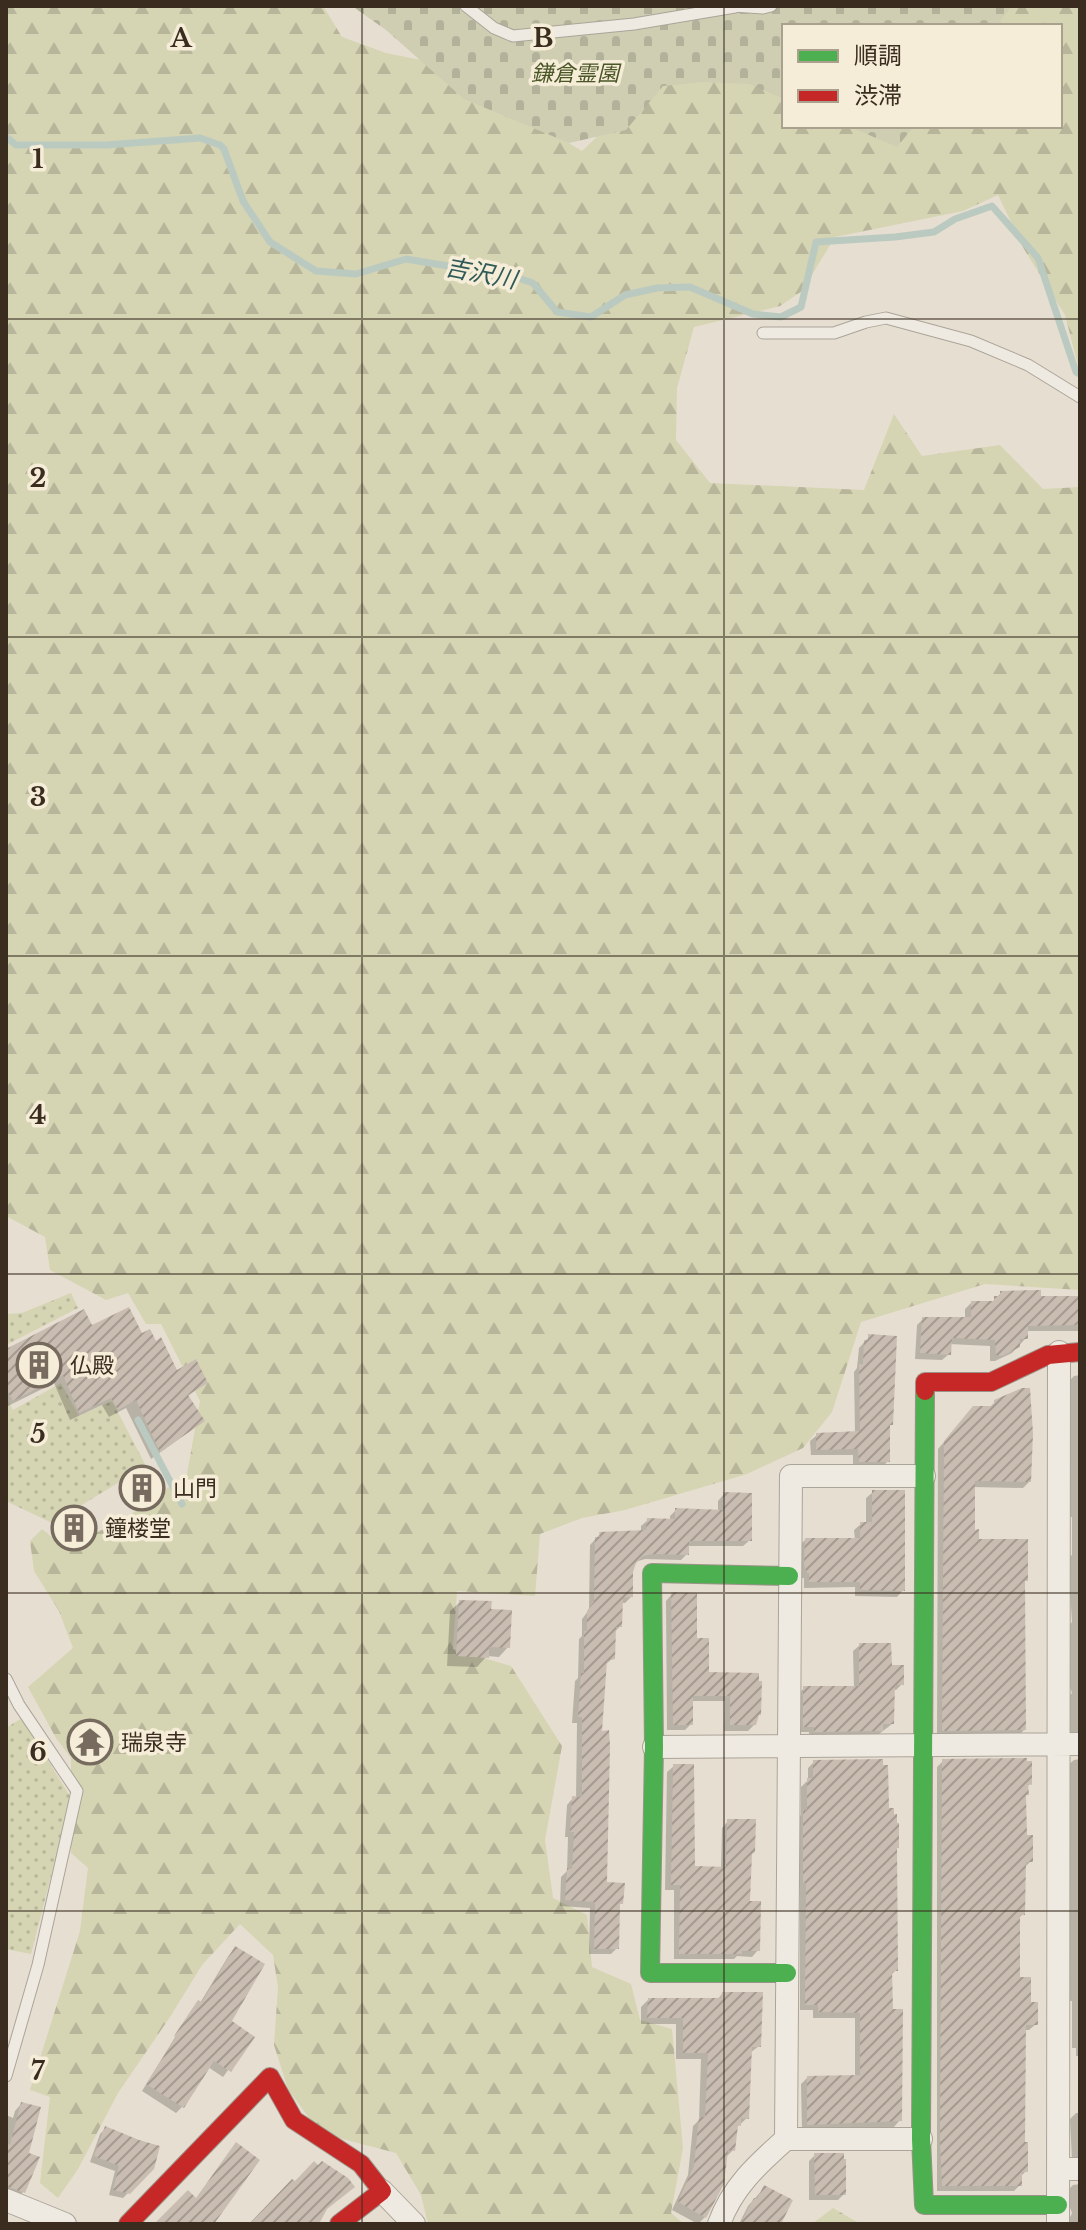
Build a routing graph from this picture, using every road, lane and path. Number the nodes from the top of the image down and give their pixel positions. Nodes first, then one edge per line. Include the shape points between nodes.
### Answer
1 (466, 6) edge
2 (734, 6) edge
3 (771, 6) edge
4 (763, 333) dead end
5 (1080, 397) edge
6 (1070, 1352) edge
7 (924, 1476) junction
8 (789, 1576) junction
9 (6, 1679) edge
10 (1069, 1744) edge
11 (789, 1745) junction
12 (923, 1745) junction
13 (654, 1747) junction
14 (787, 1973) junction
15 (6, 2076) edge
16 (786, 2139) junction
17 (921, 2139) junction
18 (1069, 2169) edge
19 (382, 2191) junction
20 (6, 2200) edge
21 (1058, 2214) edge
22 (65, 2224) edge
23 (128, 2224) edge
24 (339, 2224) edge
25 (414, 2224) edge
26 (719, 2224) edge

1 - 2 lane via 513,36 634,24
2 - 3 lane
4 - 5 lane via 834,333 886,318 971,341 1028,365
6 - 7 street via 1048,1355 991,1382 925,1382
6 - 10 street
7 - 8 street via 791,1476
7 - 12 street
8 - 11 street
8 - 13 street via 652,1573
9 - 15 lane via 77,1791 38,1965
10 - 12 street
10 - 18 street
11 - 12 street
11 - 13 street
11 - 14 street
12 - 17 street
13 - 14 street via 650,1973
14 - 16 street
16 - 17 street
16 - 26 street via 749,2172
17 - 21 street via 924,2205
18 - 21 street
19 - 23 street via 361,2164 294,2120 270,2077
19 - 24 street
19 - 25 street
20 - 22 street

